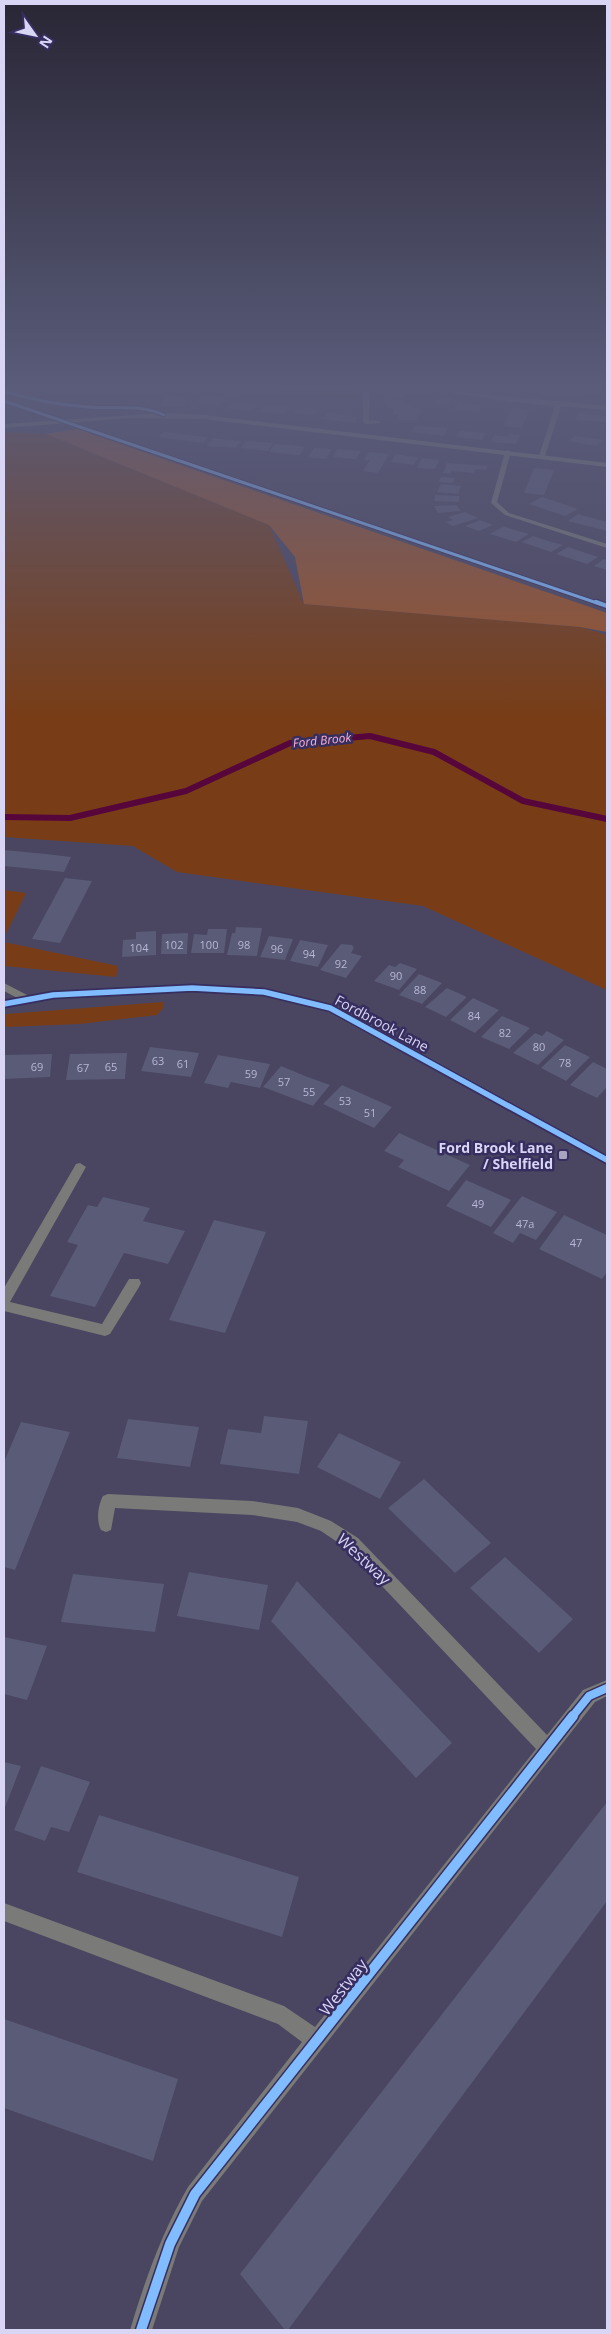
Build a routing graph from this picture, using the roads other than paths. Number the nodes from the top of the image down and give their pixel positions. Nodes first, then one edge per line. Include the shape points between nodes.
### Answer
1 (494, 499) edge
2 (607, 546) edge
3 (4, 986) edge
4 (25, 998) junction
5 (4, 1004) edge
6 (607, 1160) edge
7 (80, 1167) dead end
8 (134, 1283) dead end
9 (4, 1300) edge
10 (4, 1306) edge
11 (106, 1525) dead end
12 (607, 1688) edge
13 (548, 1749) junction
14 (4, 1912) edge
15 (317, 2041) junction
16 (141, 2330) edge

1 - 2 street via 493,502 507,514
3 - 4 street
4 - 5 main road, Fordbrook Lane
4 - 6 main road, Fordbrook Lane via 192,988 264,992 330,1008
7 - 9 street
8 - 10 street via 105,1330
11 - 13 street, Westway via 108,1501 252,1508 298,1515 326,1526 352,1543
12 - 13 street, Westway via 589,1696
13 - 15 street, Westway
14 - 15 street via 284,2016
15 - 16 street, Westway via 195,2194 181,2218 159,2272

